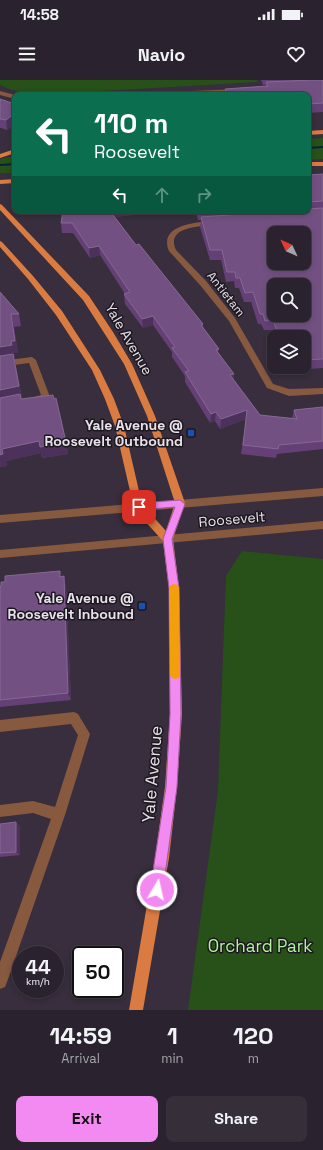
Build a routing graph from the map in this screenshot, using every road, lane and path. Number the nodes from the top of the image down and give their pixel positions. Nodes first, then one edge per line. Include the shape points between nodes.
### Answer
1 (246, 89) edge
2 (0, 92) edge
3 (192, 92) edge
4 (12, 96) edge
5 (323, 132) edge
6 (311, 133) edge
7 (0, 149) edge
8 (12, 150) edge
9 (12, 151) edge
10 (0, 156) edge
11 (311, 164) edge
12 (323, 164) edge
13 (12, 181) edge
14 (0, 182) edge
15 (0, 206) edge
16 (222, 222) edge
17 (0, 243) edge
18 (0, 364) edge
19 (323, 391) edge
20 (23, 402) edge
21 (323, 492) edge
22 (180, 504) junction
23 (139, 507) junction
24 (0, 519) edge
25 (323, 525) edge
26 (168, 539) junction
27 (0, 554) edge
28 (0, 726) edge
29 (0, 811) edge
30 (59, 815) junction
31 (0, 982) edge
32 (136, 1010) edge

1 - 3 street
2 - 4 street
5 - 6 main road
7 - 8 main road
9 - 10 main road
11 - 12 main road
13 - 14 main road
15 - 22 main road, Yale Avenue via 86,298 109,332 128,364 151,416
16 - 19 street, Antietam via 195,224 176,232 170,244 173,252 203,283 232,320 270,386 280,392 292,394
17 - 23 main road via 50,300 90,359 118,423
18 - 20 street via 32,360 46,397
21 - 22 street, Roosevelt
22 - 23 street, Roosevelt
22 - 26 main road, Yale Avenue
23 - 24 street, Roosevelt
23 - 26 main road
25 - 26 street, Roosevelt
26 - 27 street, Roosevelt
26 - 32 main road, Yale Avenue via 174,588 176,714 172,780 162,858
28 - 30 street via 74,718 84,734
29 - 30 street via 33,807
30 - 31 street

